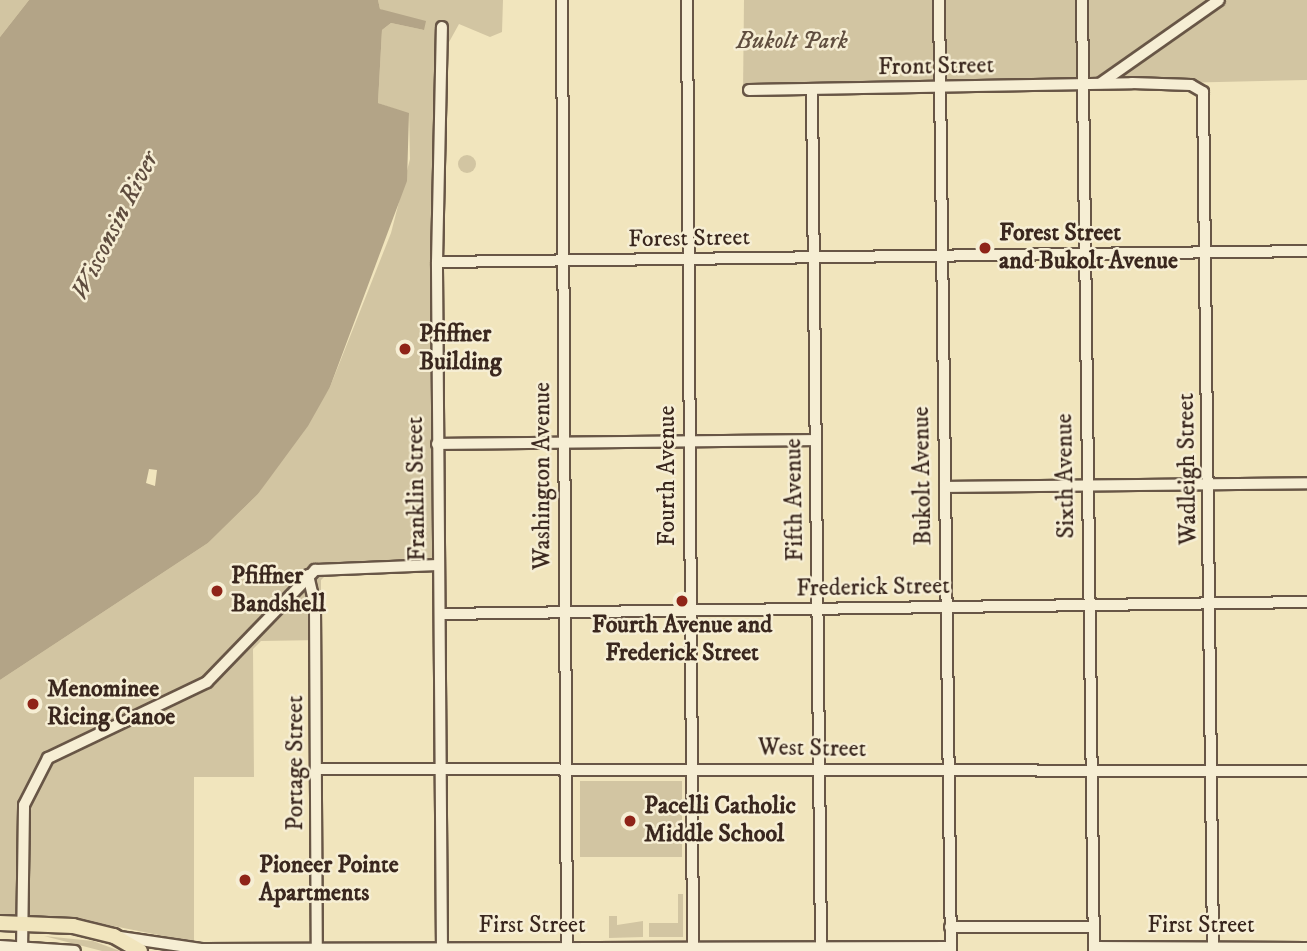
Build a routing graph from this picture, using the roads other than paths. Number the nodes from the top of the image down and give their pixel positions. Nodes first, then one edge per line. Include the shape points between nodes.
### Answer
1 (562, 0) edge
2 (687, 0) edge
3 (939, 0) edge
4 (1082, 0) edge
5 (1219, 0) edge
6 (442, 27) dead end
7 (1082, 83) junction
8 (1101, 83) junction
9 (941, 87) junction
10 (748, 90) dead end
11 (812, 90) junction
12 (1205, 251) junction
13 (1307, 251) edge
14 (1084, 254) junction
15 (942, 256) junction
16 (813, 257) junction
17 (688, 259) junction
18 (562, 261) junction
19 (437, 262) junction
20 (815, 440) junction
21 (688, 442) junction
22 (564, 443) junction
23 (437, 444) junction
24 (1307, 482) edge
25 (1209, 484) junction
26 (1087, 486) junction
27 (945, 487) junction
28 (439, 565) junction
29 (308, 575) junction
30 (1307, 602) edge
31 (1210, 604) junction
32 (1088, 605) junction
33 (945, 608) junction
34 (818, 609) junction
35 (689, 612) junction
36 (440, 614) junction
37 (564, 614) junction
38 (317, 769) junction
39 (440, 769) junction
40 (565, 769) junction
41 (692, 769) junction
42 (820, 771) junction
43 (949, 771) junction
44 (1307, 771) edge
45 (1092, 772) junction
46 (1211, 773) junction
47 (0, 923) edge
48 (22, 923) junction
49 (950, 926) junction
50 (1093, 927) junction
51 (114, 936) junction
52 (0, 946) edge
53 (22, 948) edge
54 (693, 948) edge
55 (1307, 948) edge
56 (317, 949) edge
57 (442, 949) edge
58 (567, 949) edge
59 (821, 949) edge
60 (951, 949) edge
61 (1094, 949) edge
62 (1213, 949) edge
63 (75, 951) edge
64 (140, 951) edge

1 - 18 street, Washington Avenue
2 - 17 street, Fourth Avenue
3 - 9 street, Bukolt Avenue
4 - 7 street, Sixth Avenue
5 - 8 street
6 - 19 street, Franklin Street
7 - 8 street, Front Street
7 - 9 street, Front Street
7 - 14 street, Sixth Avenue
8 - 12 street, Wadleigh Street via 1201,88
9 - 11 street, Front Street
9 - 15 street, Bukolt Avenue
10 - 11 street, Front Street
11 - 16 street, Fifth Avenue
12 - 13 street
12 - 14 street
12 - 25 street, Wadleigh Street
14 - 15 street, Forest Street
14 - 26 street, Sixth Avenue
15 - 16 street, Forest Street
15 - 27 street, Bukolt Avenue
16 - 17 street, Forest Street
16 - 20 street, Fifth Avenue
17 - 18 street, Forest Street
17 - 21 street, Fourth Avenue
18 - 19 street, Forest Street
18 - 22 street, Washington Avenue
19 - 23 street, Franklin Street
20 - 21 street
20 - 34 street, Fifth Avenue
21 - 22 street
21 - 35 street, Fourth Avenue
22 - 23 street
22 - 37 street, Washington Avenue
23 - 28 street, Franklin Street
24 - 25 street
25 - 26 street
25 - 31 street, Wadleigh Street
26 - 27 street
26 - 32 street, Sixth Avenue
27 - 33 street, Bukolt Avenue
28 - 29 street via 331,566
28 - 36 street, Franklin Street
29 - 38 street, Portage Street via 315,606
29 - 48 street via 245,650 207,682 66,744 39,767 24,805
30 - 31 street, Frederick Street
31 - 32 street, Frederick Street
31 - 46 street, Wadleigh Street
32 - 33 street, Frederick Street
32 - 45 street, Sixth Avenue
33 - 34 street, Frederick Street
33 - 43 street, Bukolt Avenue
34 - 35 street, Frederick Street
34 - 42 street, Fifth Avenue
35 - 37 street, Frederick Street
35 - 41 street, Fourth Avenue
36 - 37 street, Frederick Street
36 - 39 street, Franklin Street
37 - 40 street, Washington Avenue
38 - 39 street, West Street
38 - 56 street, Portage Street
39 - 40 street, West Street
39 - 57 street, Franklin Street
40 - 41 street, West Street
40 - 58 street, Washington Avenue
41 - 42 street, West Street
41 - 54 street, Fourth Avenue
42 - 43 street, West Street
42 - 59 street, Fifth Avenue
43 - 45 street, West Street
43 - 49 street, Bukolt Avenue
44 - 46 street, West Street
45 - 46 street, West Street
45 - 50 street, Sixth Avenue
46 - 62 street, Wadleigh Street
47 - 48 main road
48 - 51 main road
48 - 53 street
49 - 50 street
49 - 60 street, Bukolt Avenue
50 - 61 street, Sixth Avenue
51 - 56 street, First Street via 189,949
51 - 64 main road
52 - 53 street
53 - 63 street
54 - 58 street, First Street
54 - 59 street, First Street
55 - 62 street, First Street
56 - 57 street, First Street
57 - 58 street, First Street
59 - 60 street, First Street
61 - 62 street, First Street

